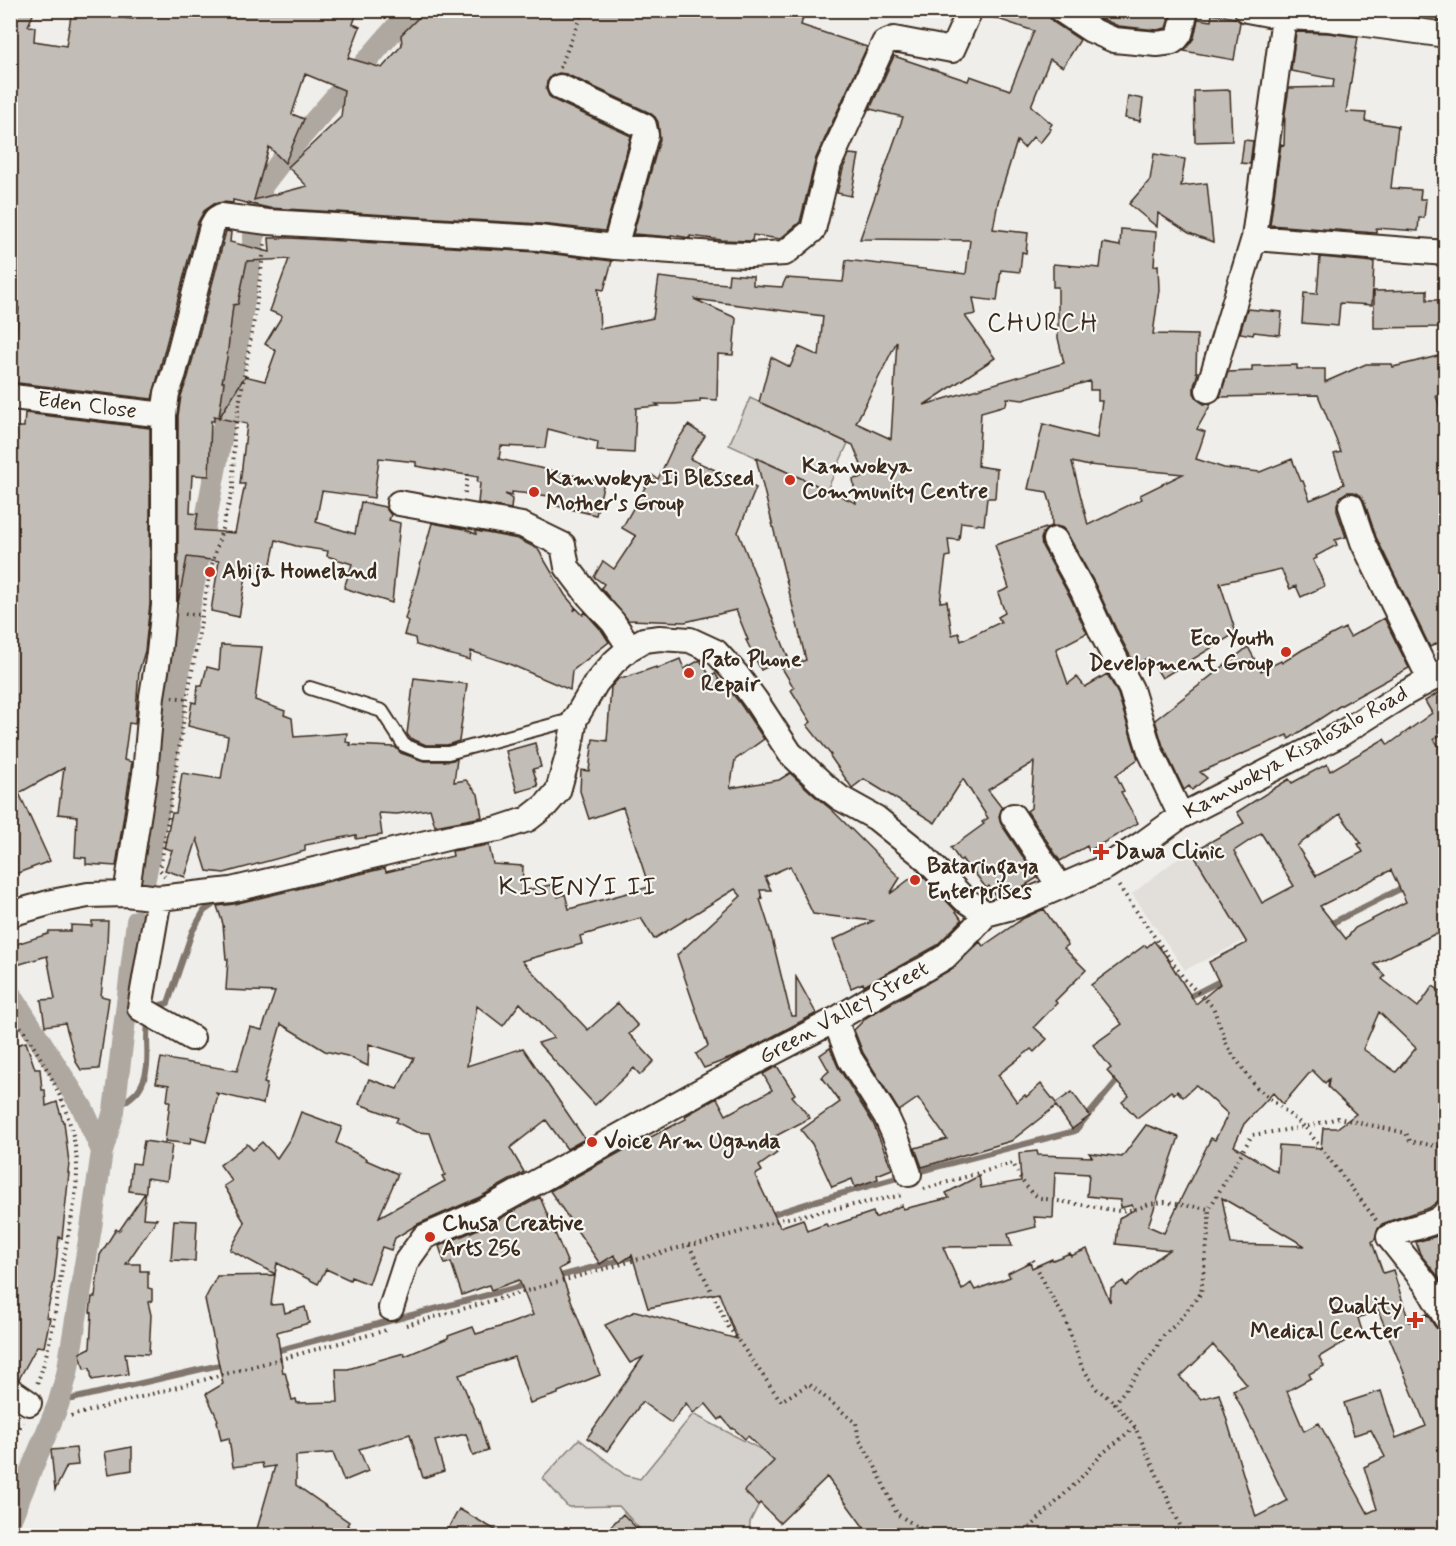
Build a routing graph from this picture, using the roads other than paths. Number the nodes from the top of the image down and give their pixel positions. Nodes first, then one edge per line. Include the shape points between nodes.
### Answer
1 (970, 10) edge
2 (1061, 10) edge
3 (1186, 10) edge
4 (1247, 10) edge
5 (1284, 17) junction
6 (1446, 35) edge
7 (560, 87) road end
8 (1254, 238) junction
9 (615, 247) junction
10 (1446, 253) edge
11 (1208, 390) dead end
12 (10, 395) edge
13 (164, 415) junction
14 (399, 503) dead end
15 (1352, 506) dead end
16 (1055, 540) dead end
17 (630, 648) junction
18 (1438, 675) edge
19 (310, 688) dead end
20 (575, 719) junction
21 (1013, 816) dead end
22 (1181, 816) junction
23 (1060, 887) junction
24 (126, 894) junction
25 (170, 897) junction
26 (10, 914) edge
27 (986, 914) junction
28 (835, 1020) junction
29 (192, 1038) dead end
30 (915, 1185) road end
31 (1446, 1212) edge
32 (1446, 1318) edge
33 (397, 1320) road end

1 - 9 street via 952,50 894,39 884,43 829,164 813,230 784,253 750,255
2 - 3 street via 1091,30 1114,39 1157,44 1176,39
4 - 5 street
5 - 6 street
5 - 8 street
7 - 9 street via 646,130
8 - 10 street
8 - 11 street
9 - 13 street via 539,238 221,216 212,226
12 - 13 street, Eden Close
13 - 24 street via 164,605 145,774
14 - 17 street via 522,525 563,545 567,567
15 - 18 street via 1363,542
16 - 22 street via 1131,689 1150,751
17 - 20 street via 596,683
17 - 27 street via 644,640 660,638 690,640 716,652 737,675 790,753 840,798 876,818 922,855 964,899
18 - 22 street, Kamwokya Kisalosalo Road via 1339,735
19 - 20 lane via 382,711 404,745 424,753 448,753
20 - 25 street via 558,791 528,819 231,890
21 - 23 street
22 - 23 street, Kamwokya Kisalosalo Road via 1106,867
23 - 27 street, Kamwokya Kisalosalo Road
24 - 25 street
24 - 26 street via 88,895
25 - 29 street via 150,1014
27 - 28 street, Green Valley Street via 945,957
28 - 30 street via 850,1059 890,1126
28 - 33 street, Green Valley Street via 486,1210 424,1237 406,1262
31 - 32 street via 1436,1221 1389,1237 1426,1284

